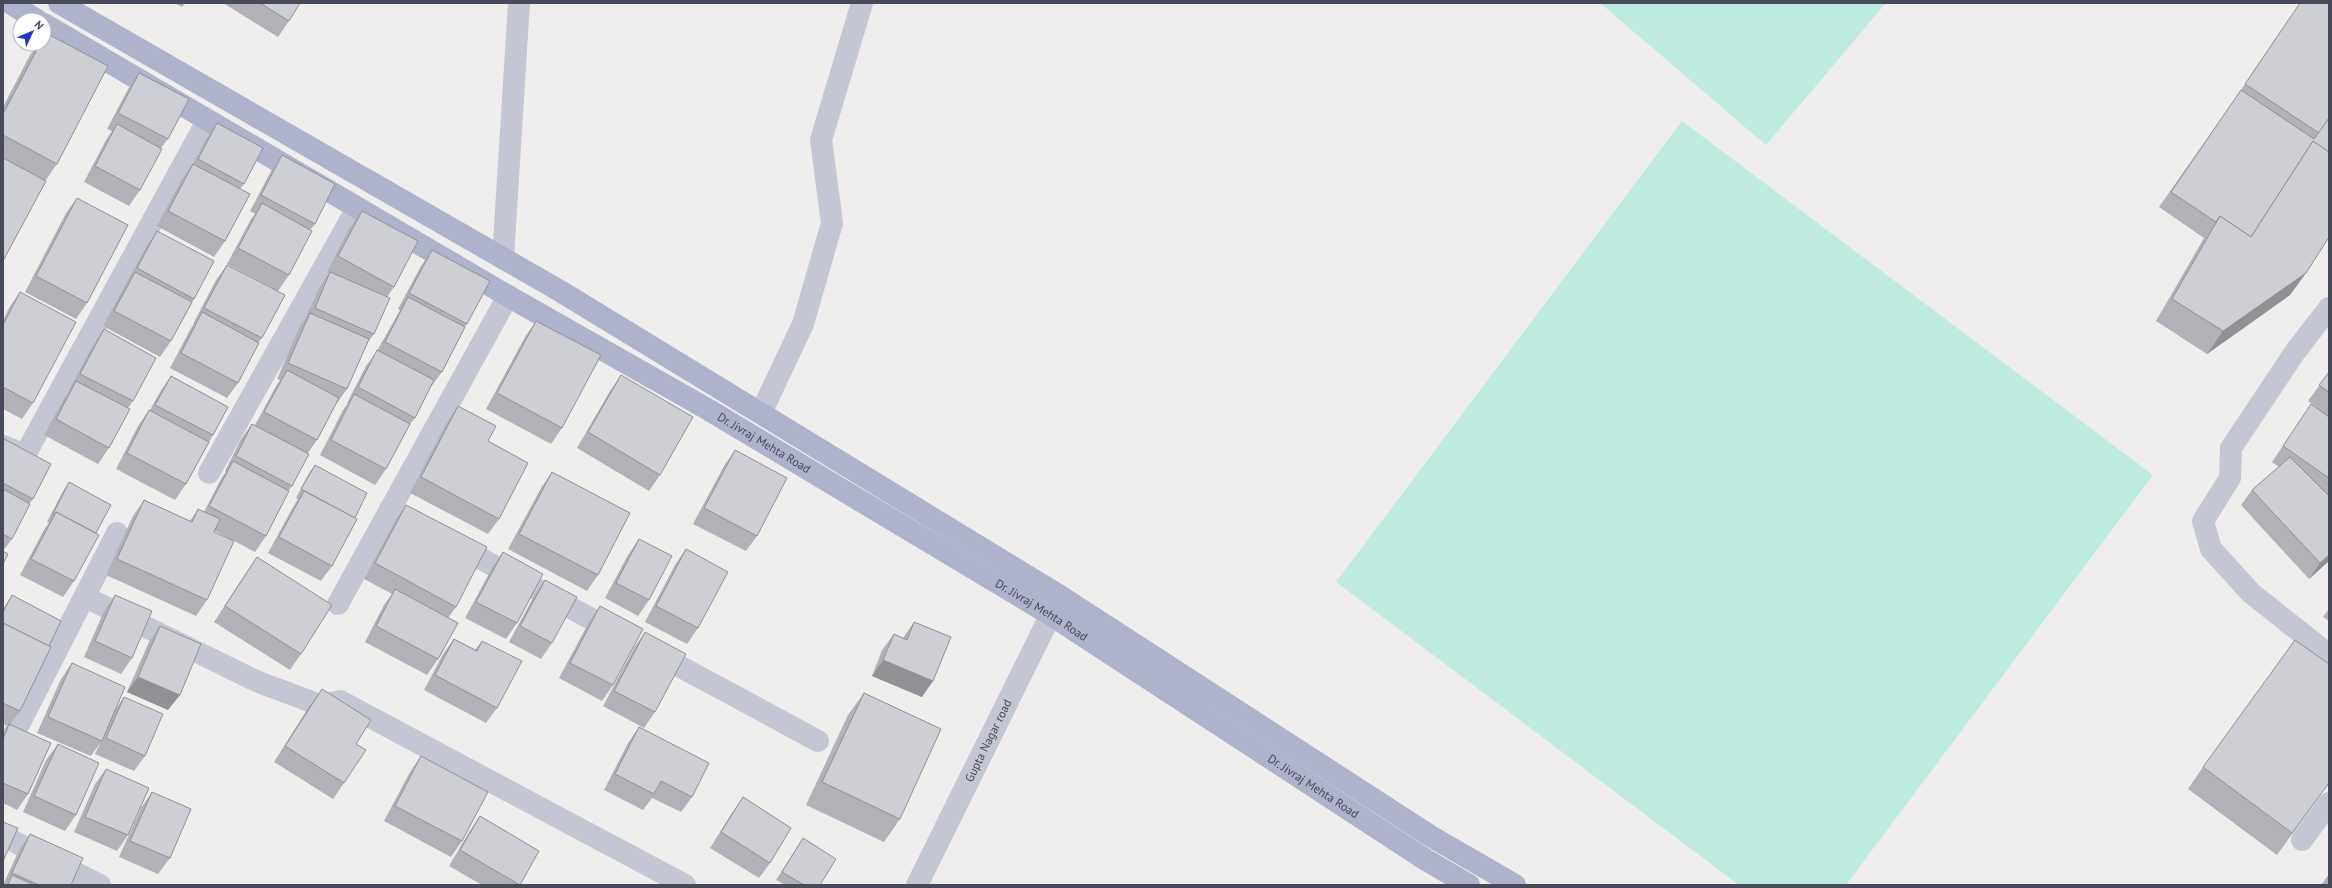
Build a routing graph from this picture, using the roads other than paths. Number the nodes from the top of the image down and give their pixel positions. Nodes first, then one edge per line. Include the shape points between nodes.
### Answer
1 (10, 3) edge
2 (59, 3) edge
3 (518, 3) edge
4 (862, 3) edge
5 (24, 12) edge
6 (52, 29) edge
7 (207, 121) junction
8 (357, 208) junction
9 (503, 258) junction
10 (508, 296) junction
11 (2329, 308) edge
12 (761, 413) junction
13 (3, 446) edge
14 (209, 473) dead end
15 (390, 509) junction
16 (117, 533) dead end
17 (85, 597) junction
18 (338, 604) dead end
19 (1055, 606) junction
20 (2329, 655) edge
21 (13, 736) edge
22 (818, 741) dead end
23 (2329, 803) edge
24 (3, 836) edge
25 (2302, 840) edge
26 (100, 885) edge
27 (685, 885) edge
28 (917, 885) edge
29 (1469, 885) edge
30 (1515, 885) edge

1 - 5 main road
2 - 9 main road
3 - 9 street
4 - 12 street via 821,140 832,223 804,324
6 - 7 main road, Dr. Jivraj Mehta Road
7 - 8 main road, Dr. Jivraj Mehta Road
7 - 13 street via 25,456
8 - 10 main road, Dr. Jivraj Mehta Road
8 - 14 street
9 - 12 main road
10 - 15 street
10 - 19 main road, Dr. Jivraj Mehta Road
11 - 20 street via 2295,352 2231,448 2230,478 2203,521 2211,550 2251,593
12 - 19 main road
15 - 18 street
15 - 22 street
16 - 17 street
17 - 21 street
17 - 27 street via 256,681 320,704 340,701
19 - 28 street, Gupta Nagar road
19 - 29 main road, Dr. Jivraj Mehta Road via 1426,860
19 - 30 main road via 1432,838
23 - 25 street
24 - 26 street

